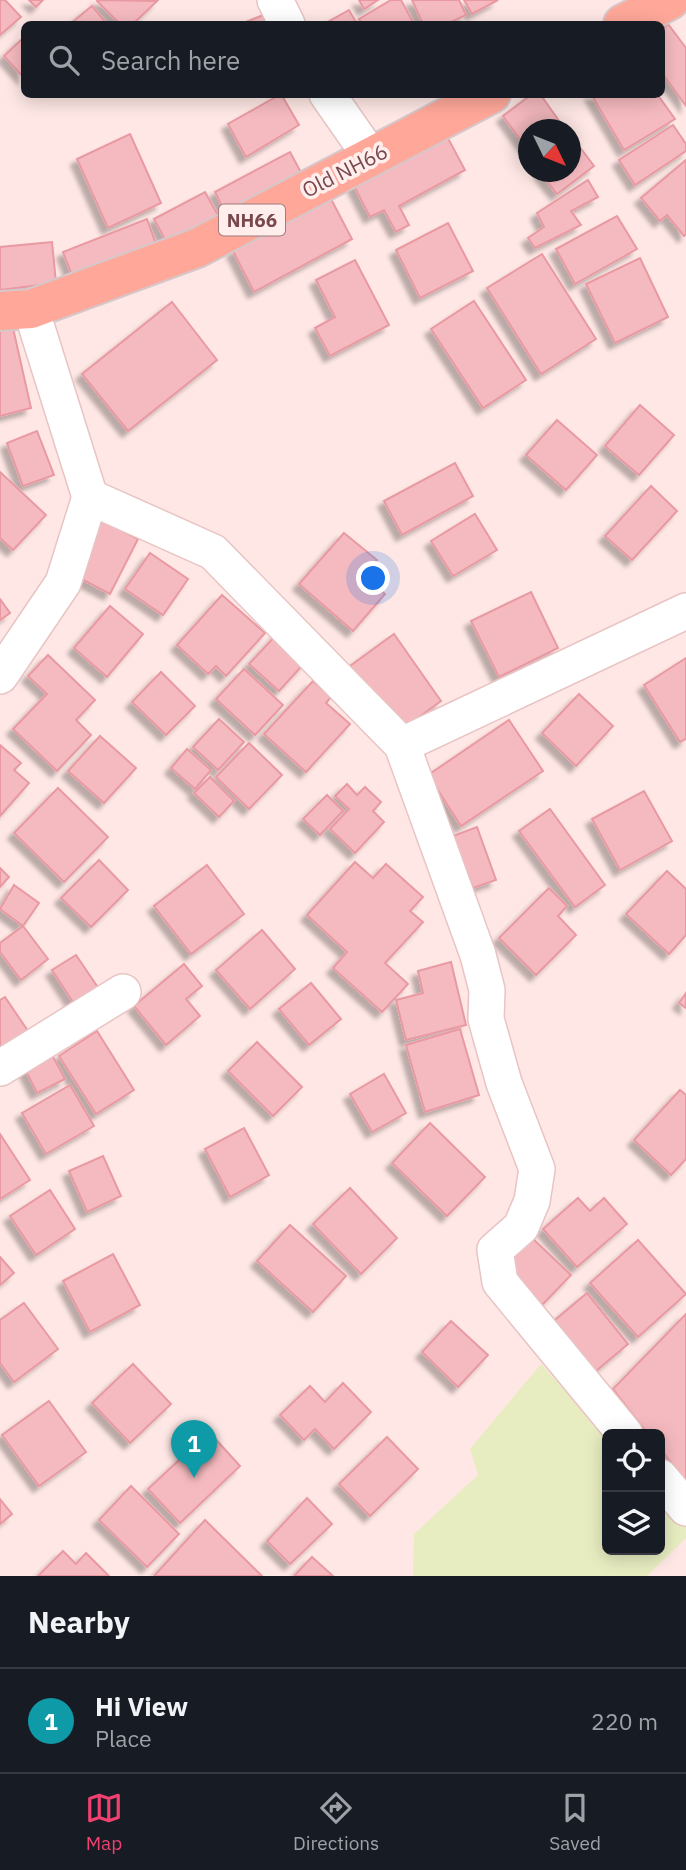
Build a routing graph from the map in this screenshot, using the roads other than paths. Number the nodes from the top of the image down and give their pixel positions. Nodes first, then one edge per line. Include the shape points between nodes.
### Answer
1 (275, 0) edge
2 (672, 0) edge
3 (686, 16) edge
4 (285, 21) edge
5 (629, 21) edge
6 (330, 98) edge
7 (483, 98) edge
8 (371, 157) junction
9 (15, 310) edge
10 (90, 497) junction
11 (686, 611) edge
12 (0, 676) edge
13 (402, 745) junction
14 (123, 992) dead end
15 (0, 1068) edge
16 (621, 1429) edge
17 (665, 1482) edge
18 (686, 1508) edge

1 - 4 street
2 - 3 street
2 - 5 main road
6 - 8 street
7 - 8 main road, Old NH66 / NH66
8 - 9 main road, Old NH66 / NH66 via 197,248
9 - 10 street
10 - 12 street via 63,583
10 - 13 street via 213,551
11 - 13 street
13 - 16 street via 478,955 487,990 486,1019 504,1083 537,1168 533,1201 520,1227 495,1250 500,1282
14 - 15 street
17 - 18 street

